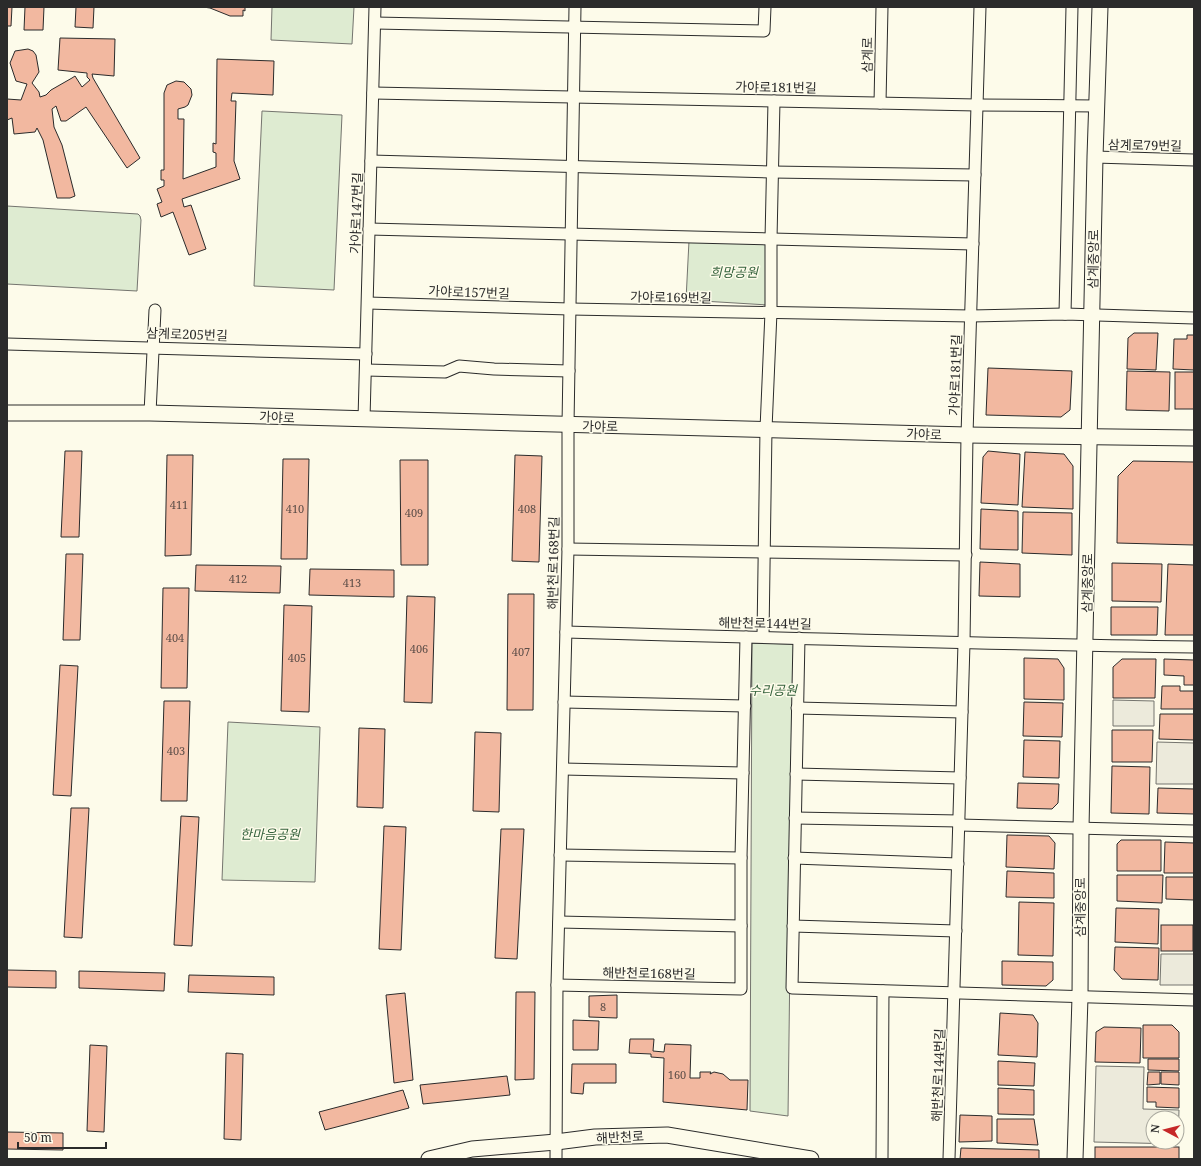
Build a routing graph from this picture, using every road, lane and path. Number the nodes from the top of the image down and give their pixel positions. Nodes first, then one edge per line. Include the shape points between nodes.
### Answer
1 (375, 7) edge
2 (575, 7) edge
3 (765, 7) edge
4 (882, 7) edge
5 (980, 7) edge
6 (1072, 7) edge
7 (1100, 7) edge
8 (375, 23) junction
9 (575, 27) junction
10 (373, 93) junction
11 (574, 98) junction
12 (774, 101) junction
13 (880, 103) junction
14 (977, 105) junction
15 (1070, 105) junction
16 (1097, 106) junction
17 (1095, 158) junction
18 (1194, 160) edge
19 (371, 161) junction
20 (572, 167) junction
21 (772, 172) junction
22 (975, 175) junction
23 (369, 229) junction
24 (571, 234) junction
25 (771, 239) junction
26 (973, 244) junction
27 (368, 303) junction
28 (570, 309) junction
29 (155, 310) dead end
30 (771, 312) junction
31 (1065, 314) junction
32 (1092, 315) junction
33 (971, 316) junction
34 (1194, 318) edge
35 (7, 344) edge
36 (152, 347) junction
37 (366, 354) junction
38 (366, 370) junction
39 (569, 371) junction
40 (7, 413) edge
41 (150, 413) junction
42 (364, 419) junction
43 (568, 425) junction
44 (766, 429) junction
45 (967, 435) junction
46 (1090, 437) junction
47 (1194, 438) edge
48 (568, 549) junction
49 (765, 552) junction
50 (966, 555) junction
51 (566, 632) junction
52 (763, 636) junction
53 (746, 637) junction
54 (799, 638) junction
55 (964, 643) junction
56 (1086, 645) junction
57 (1194, 647) edge
58 (564, 702) junction
59 (745, 706) junction
60 (798, 708) junction
61 (962, 712) junction
62 (563, 769) junction
63 (743, 773) junction
64 (796, 774) junction
65 (960, 778) junction
66 (795, 818) junction
67 (959, 823) junction
68 (1081, 829) junction
69 (1194, 831) edge
70 (560, 855) junction
71 (741, 858) junction
72 (794, 858) junction
73 (958, 864) junction
74 (559, 922) junction
75 (741, 926) junction
76 (793, 926) junction
77 (956, 930) junction
78 (557, 986) junction
79 (883, 991) junction
80 (954, 992) junction
81 (1080, 997) junction
82 (1194, 1000) edge
83 (556, 1152) edge
84 (429, 1159) edge
85 (810, 1159) edge
86 (882, 1159) edge
87 (949, 1159) edge
88 (1075, 1159) edge

1 - 8 street, 가야로147번길
2 - 9 street
3 - 9 street via 764,31
4 - 13 street, 삼계로
5 - 14 street, 가야로181번길
6 - 15 street
7 - 16 main road, 삼계중앙로
8 - 9 street
8 - 10 street, 가야로147번길
9 - 11 street
10 - 11 street
10 - 19 street, 가야로147번길
11 - 12 street, 가야로181번길
11 - 20 street
12 - 13 street, 가야로181번길
12 - 21 street
13 - 14 street, 가야로181번길
14 - 15 street
14 - 22 street, 가야로181번길
15 - 16 street
15 - 31 street
16 - 17 main road, 삼계중앙로
17 - 18 street, 삼계로79번길
17 - 32 main road, 삼계중앙로
19 - 20 street
19 - 23 street, 가야로147번길
20 - 21 street
20 - 24 street
21 - 22 street
21 - 25 street
22 - 26 street, 가야로181번길
23 - 24 street
23 - 27 street, 가야로147번길
24 - 25 street
24 - 28 street
25 - 26 street
25 - 30 street
26 - 33 street, 가야로181번길
27 - 28 street, 가야로157번길
27 - 37 street, 가야로147번길
28 - 30 street, 가야로169번길
28 - 39 street
29 - 36 street
30 - 33 street, 가야로181번길
30 - 44 street
31 - 32 street
31 - 33 street
32 - 34 street
32 - 46 main road, 삼계중앙로
33 - 45 street, 가야로181번길
35 - 36 street, 삼계로205번길
36 - 37 street, 삼계로205번길
36 - 41 street
37 - 38 street, 가야로147번길
38 - 39 street via 445,372 459,366
38 - 42 street, 가야로147번길
39 - 43 street
40 - 41 main road, 가야로
41 - 42 main road, 가야로
42 - 43 main road, 가야로
43 - 44 main road, 가야로
43 - 48 street, 해반천로168번길
44 - 45 main road, 가야로
44 - 49 street
45 - 46 main road, 가야로
45 - 50 street, 해반천로144번길
46 - 47 main road, 가야로
46 - 56 main road, 삼계중앙로
48 - 49 street
48 - 51 street, 해반천로168번길
49 - 50 street
49 - 52 street
50 - 55 street, 해반천로144번길
51 - 53 street, 해반천로144번길
51 - 58 street, 해반천로168번길
52 - 53 street, 해반천로144번길
52 - 54 street, 해반천로144번길
53 - 59 street
54 - 55 street, 해반천로144번길
54 - 60 street
55 - 56 street
55 - 61 street, 해반천로144번길
56 - 57 street
56 - 68 main road, 삼계중앙로
58 - 59 street
58 - 62 street, 해반천로168번길
59 - 63 street
60 - 61 street
60 - 64 street
61 - 65 street, 해반천로144번길
62 - 63 street
62 - 70 street, 해반천로168번길
63 - 71 street
64 - 65 street
64 - 66 street
65 - 67 street, 해반천로144번길
66 - 67 street
66 - 72 street
67 - 68 street
67 - 73 street, 해반천로144번길
68 - 69 street
68 - 81 main road, 삼계중앙로
70 - 71 street
70 - 74 street, 해반천로168번길
71 - 75 street
72 - 73 street
72 - 76 street
73 - 77 street, 해반천로144번길
74 - 75 street
74 - 78 street, 해반천로168번길
75 - 78 street, 해반천로168번길 via 741,989
76 - 77 street
76 - 79 street via 792,988
77 - 80 street, 해반천로144번길
78 - 83 street, 해반천로168번길
79 - 80 street
79 - 86 street
80 - 81 street
80 - 87 street, 해반천로144번길
81 - 82 street
81 - 88 main road, 삼계중앙로
83 - 84 main road, 해반천로 via 472,1149
83 - 85 main road, 해반천로 via 595,1137 667,1135

